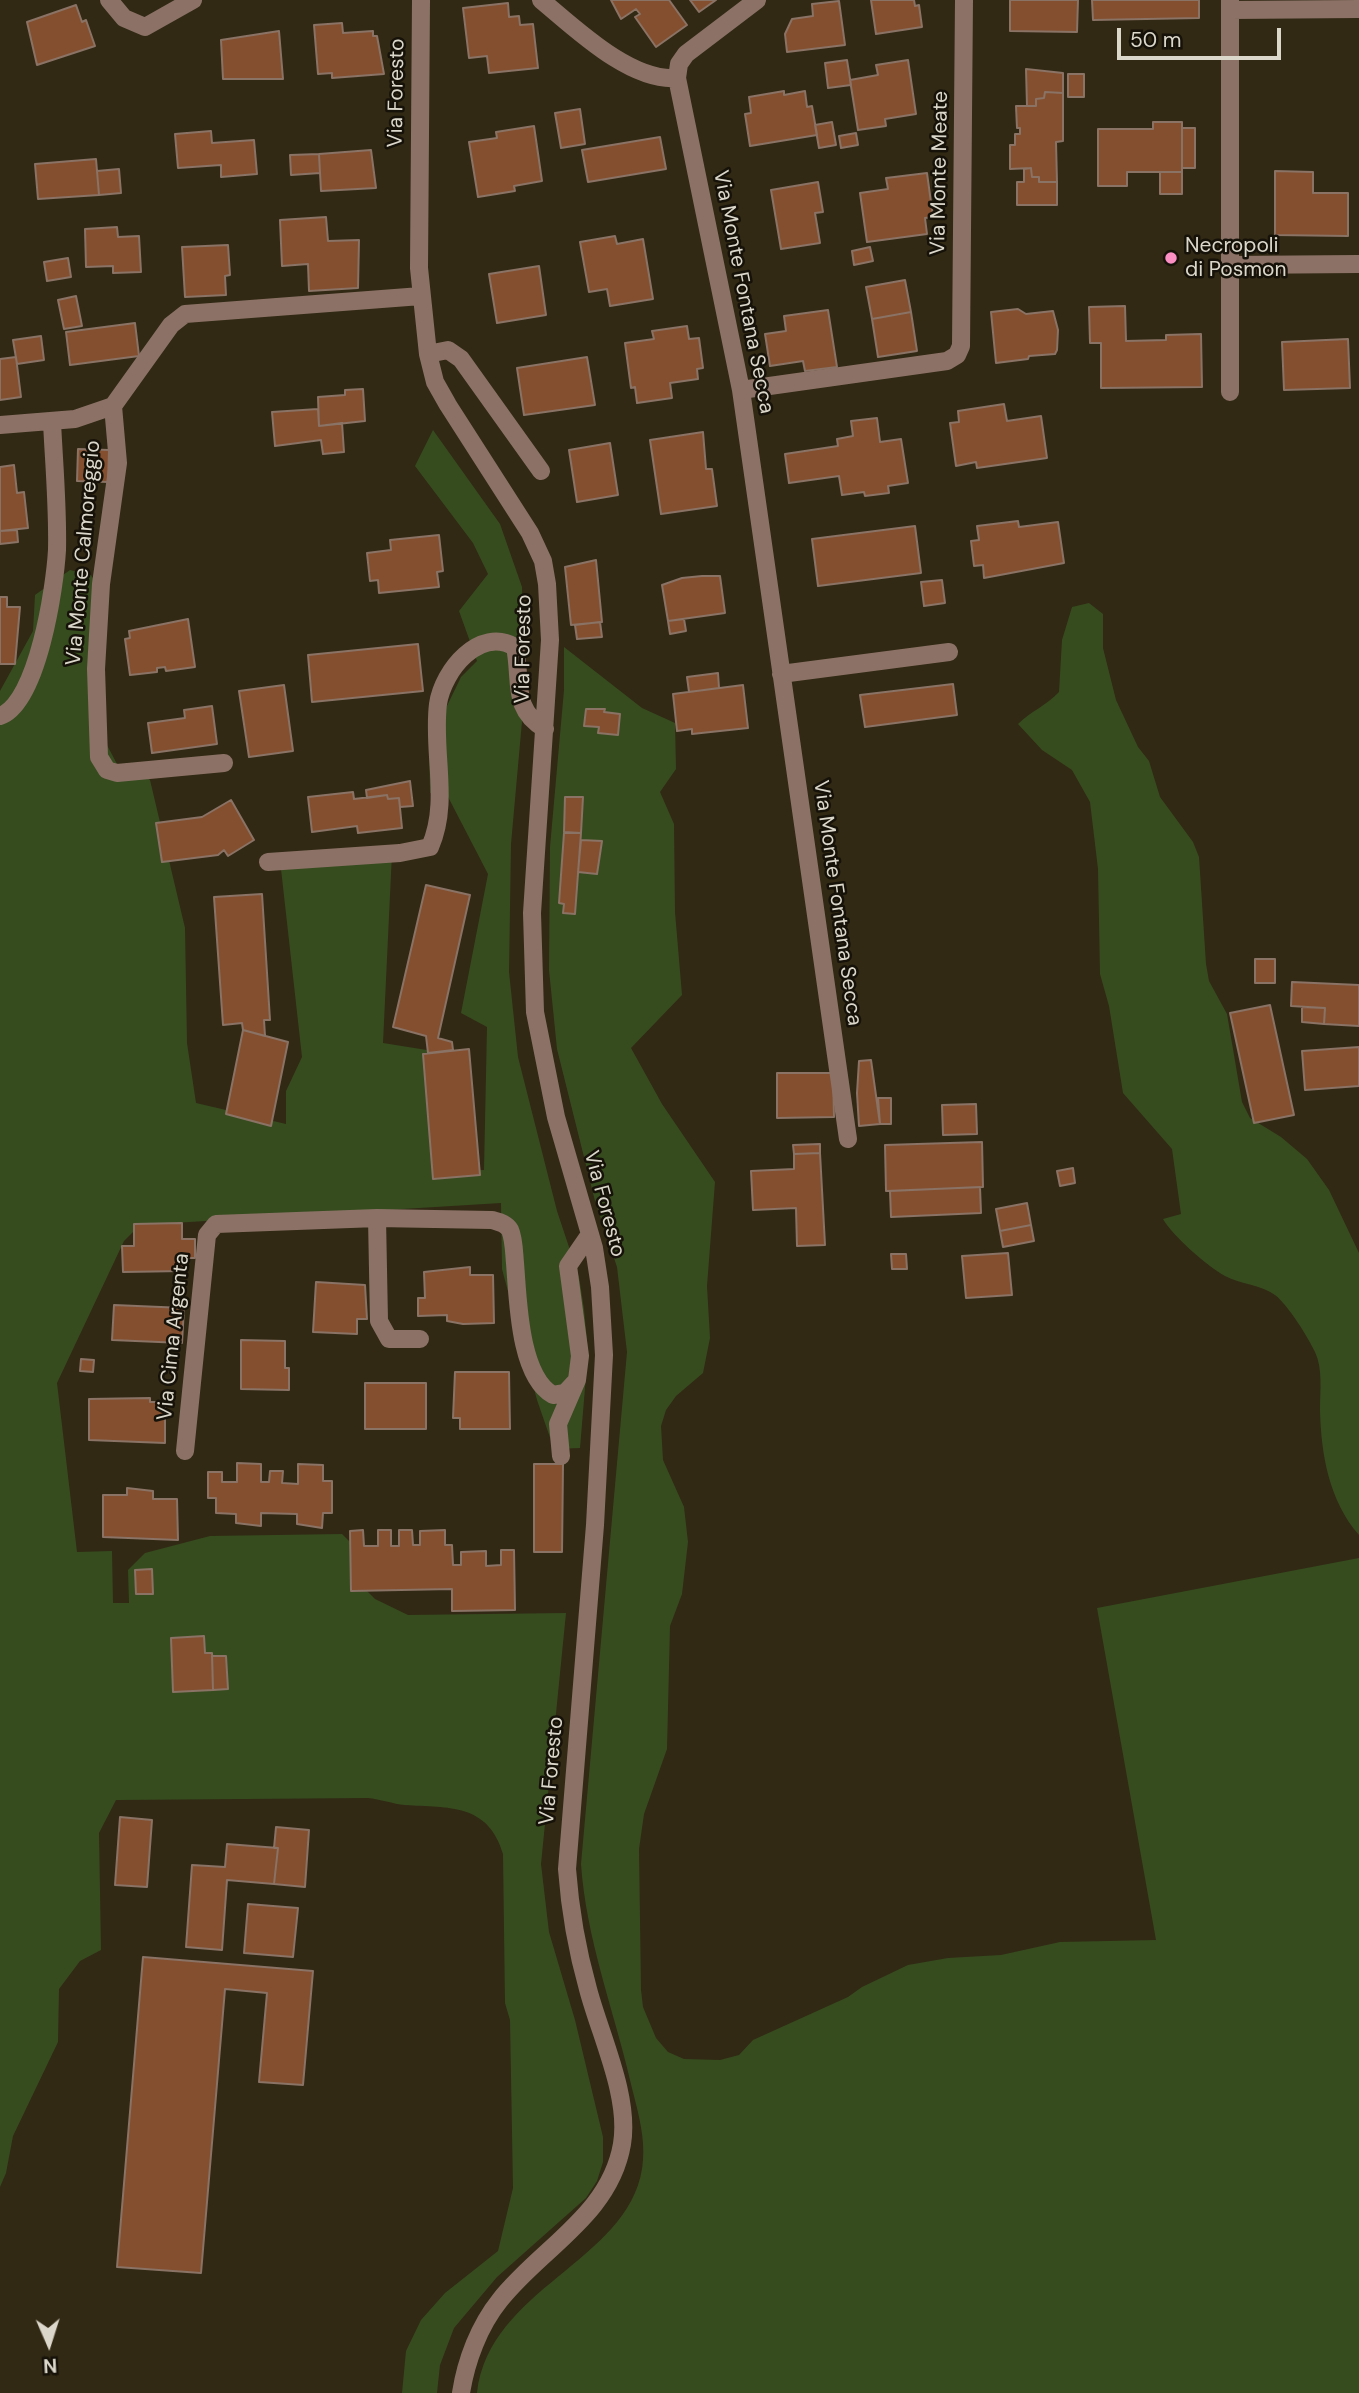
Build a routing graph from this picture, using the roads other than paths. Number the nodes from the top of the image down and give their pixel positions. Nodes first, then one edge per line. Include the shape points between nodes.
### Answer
1 (109, 0) edge
2 (193, 0) edge
3 (421, 0) edge
4 (541, 0) edge
5 (757, 0) edge
6 (964, 0) edge
7 (1230, 5) edge
8 (1359, 9) edge
9 (677, 78) junction
10 (1359, 264) edge
11 (1230, 265) junction
12 (421, 296) junction
13 (428, 354) junction
14 (741, 390) junction
15 (1230, 392) dead end
16 (113, 406) junction
17 (52, 422) junction
18 (0, 425) edge
19 (541, 471) dead end
20 (949, 652) dead end
21 (781, 674) junction
22 (0, 716) edge
23 (545, 729) junction
24 (225, 763) dead end
25 (268, 862) dead end
26 (848, 1139) dead end
27 (377, 1218) junction
28 (590, 1234) junction
29 (420, 1339) dead end
30 (576, 1380) junction
31 (185, 1451) dead end
32 (561, 1456) dead end
33 (461, 2393) edge

1 - 2 street via 124,18 145,27
3 - 12 street, Via Foresto
4 - 9 street via 639,71
5 - 9 street via 686,54
6 - 14 street, Via Monte Meate via 961,346 957,355 947,361
7 - 8 street
7 - 11 street
9 - 14 street, Via Monte Fontana Secca
10 - 11 street
11 - 15 street
12 - 13 street, Via Foresto
12 - 16 street via 185,314 170,325
13 - 19 street via 448,350 461,359
13 - 23 street, Via Foresto via 435,382 515,505 543,561 550,640
14 - 21 street, Via Monte Fontana Secca
16 - 17 street via 93,415
16 - 24 street, Via Monte Calmoreggio via 118,463 100,597 96,669 99,757 107,770 117,773
17 - 18 street
17 - 22 street via 57,550 51,598 29,685 19,701
20 - 21 street
21 - 26 street, Via Monte Fontana Secca
23 - 25 street via 528,719 521,707 515,647 505,641 475,645 456,666 439,700 439,827 430,847
23 - 28 street, Via Foresto via 532,913 535,1012 556,1117
27 - 29 street via 379,1321 389,1339
27 - 30 street, Via Cima Argenta via 505,1223 513,1248 521,1324 538,1384 554,1395 565,1393
27 - 31 street, Via Cima Argenta via 216,1224 207,1235
28 - 30 street via 568,1266 578,1323
28 - 33 street, Via Foresto via 602,1311 602,1418 566,1869 588,1989 620,2097 622,2144 614,2174 598,2200 498,2302 465,2368
30 - 32 street via 558,1424

